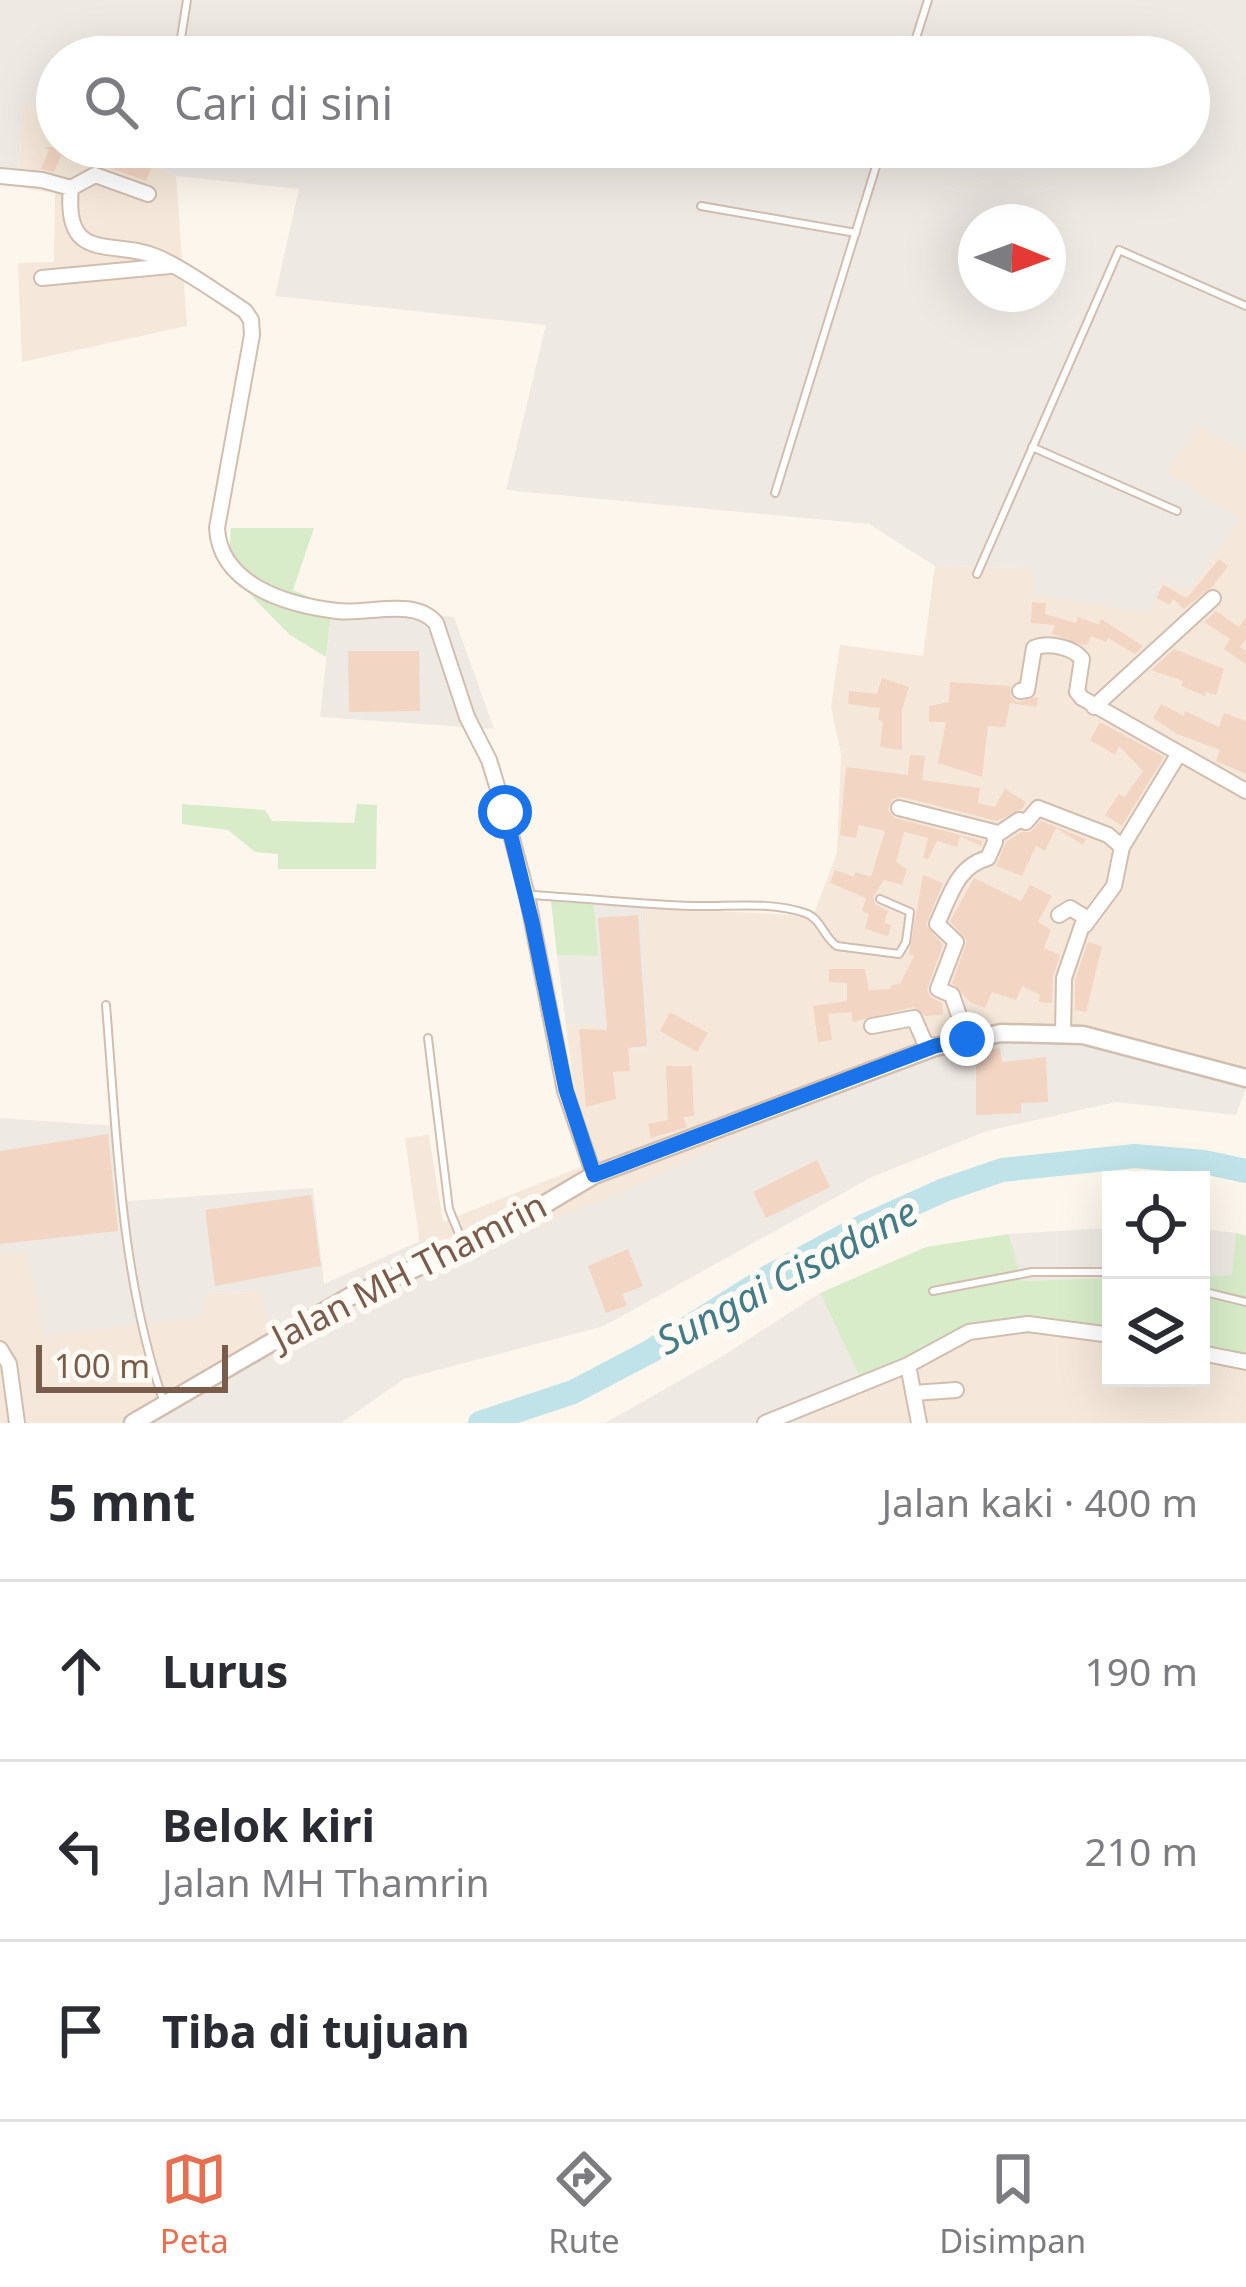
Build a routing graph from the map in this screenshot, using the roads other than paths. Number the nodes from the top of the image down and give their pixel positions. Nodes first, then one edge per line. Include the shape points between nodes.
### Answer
1 (188, 0) edge
2 (928, 0) edge
3 (182, 36) edge
4 (917, 36) edge
5 (876, 168) edge
6 (0, 176) edge
7 (71, 188) junction
8 (148, 194) dead end
9 (701, 206) dead end
10 (856, 232) junction
11 (170, 266) junction
12 (42, 278) dead end
13 (1246, 306) edge
14 (1032, 447) junction
15 (775, 493) dead end
16 (1177, 511) dead end
17 (977, 574) dead end
18 (1213, 598) dead end
19 (1020, 691) dead end
20 (1094, 707) junction
21 (1178, 755) junction
22 (1246, 791) edge
23 (899, 808) dead end
24 (995, 836) junction
25 (1123, 847) junction
26 (526, 895) junction
27 (880, 899) dead end
28 (1059, 914) dead end
29 (1085, 925) junction
30 (106, 1004) dead end
31 (872, 1026) dead end
32 (963, 1030) junction
33 (1063, 1031) junction
34 (428, 1038) dead end
35 (927, 1039) junction
36 (1246, 1078) edge
37 (594, 1175) junction
38 (464, 1246) junction
39 (1102, 1273) edge
40 (933, 1291) dead end
41 (1210, 1293) edge
42 (1246, 1302) edge
43 (1102, 1334) edge
44 (0, 1349) edge
45 (1210, 1355) edge
46 (1246, 1362) edge
47 (908, 1365) junction
48 (956, 1390) dead end
49 (913, 1393) junction
50 (164, 1403) junction
51 (807, 1406) junction
52 (17, 1423) edge
53 (133, 1423) edge
54 (765, 1423) edge
55 (814, 1423) edge
56 (919, 1423) edge

1 - 3 lane
2 - 4 lane
5 - 10 lane
6 - 7 street
7 - 8 street via 95,175
7 - 11 street via 74,229 96,245 154,255
9 - 10 lane
10 - 15 lane
11 - 12 street
11 - 26 street via 251,320 218,550 247,582 294,602 427,612 489,760
13 - 14 lane via 1119,250
14 - 16 lane
14 - 17 lane
18 - 20 street
19 - 20 street via 1031,680 1034,649 1068,649 1082,659 1077,692
20 - 21 street
21 - 22 street
21 - 25 street
23 - 24 street
24 - 25 street via 1026,823 1038,808
24 - 32 street via 988,857 960,874 937,924 956,942 938,986 952,995
25 - 29 street via 1114,886
26 - 27 lane via 794,911 814,918 833,945 899,955 910,914
26 - 37 street via 566,1090
28 - 29 street via 1070,908
29 - 33 street via 1064,978
30 - 50 lane via 125,1234
31 - 35 street via 914,1018
32 - 33 street, Jalan MH Thamrin
32 - 35 street, Jalan MH Thamrin
33 - 36 street, Jalan MH Thamrin
34 - 38 lane via 449,1209
35 - 37 street, Jalan MH Thamrin
37 - 38 street, Jalan MH Thamrin
38 - 50 street, Jalan MH Thamrin via 351,1296
39 - 40 lane via 1032,1271
41 - 42 lane
43 - 47 street via 997,1326
44 - 52 street
45 - 46 street
47 - 49 street
47 - 51 street
48 - 49 street
49 - 56 street
50 - 53 street, Jalan MH Thamrin
51 - 54 street
51 - 55 street

